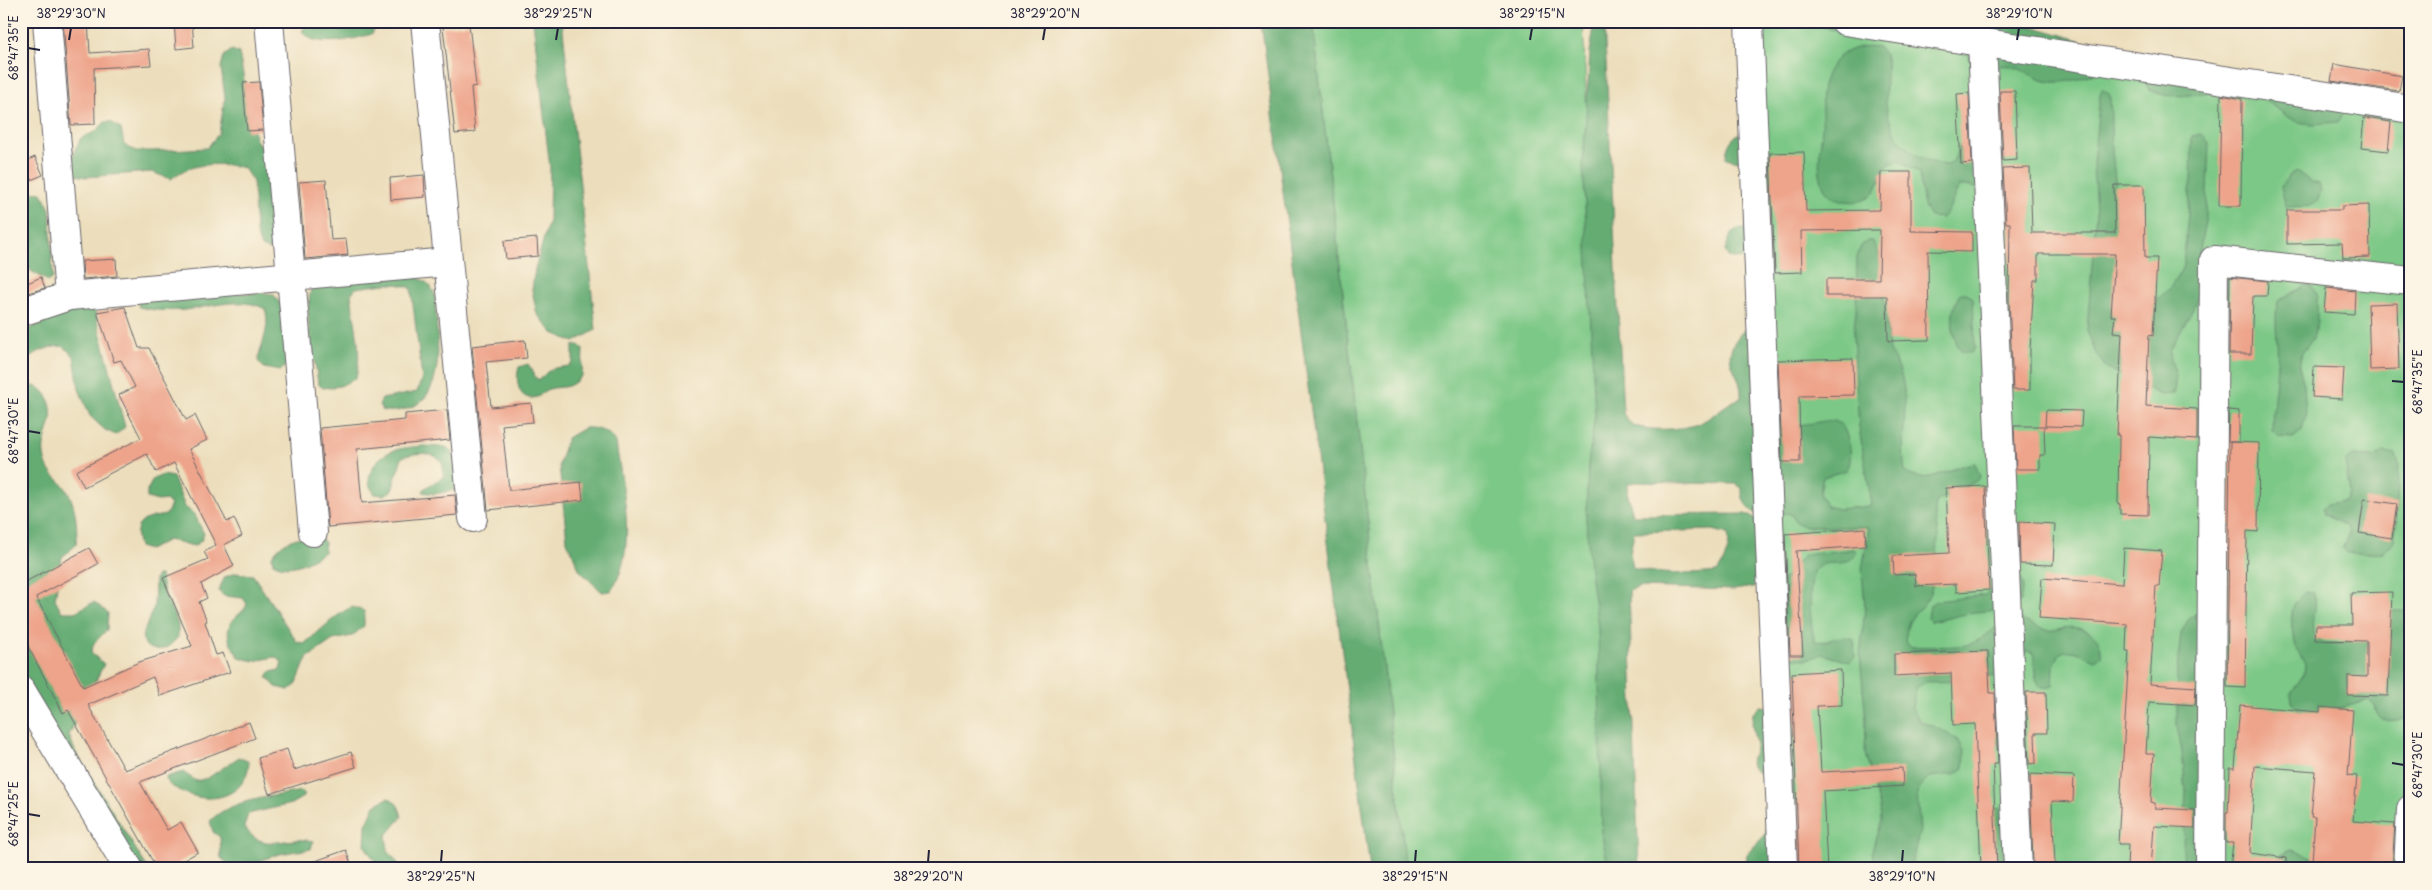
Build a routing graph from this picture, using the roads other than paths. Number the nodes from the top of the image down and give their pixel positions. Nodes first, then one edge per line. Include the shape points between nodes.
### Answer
1 (46, 21) edge
2 (269, 21) edge
3 (425, 21) edge
4 (1749, 21) edge
5 (1846, 21) edge
6 (1982, 42) junction
7 (2411, 109) edge
8 (448, 262) junction
9 (291, 275) junction
10 (2411, 281) edge
11 (69, 296) junction
12 (21, 312) edge
13 (473, 518) dead end
14 (314, 532) dead end
15 (21, 690) edge
16 (2411, 809) edge
17 (129, 869) edge
18 (1784, 869) edge
19 (2018, 869) edge
20 (2210, 869) edge
21 (2408, 869) edge

1 - 11 main road
2 - 9 main road
3 - 8 main road
4 - 18 main road
5 - 6 main road
6 - 7 main road
6 - 19 main road
8 - 9 main road
8 - 13 main road
9 - 11 main road
9 - 14 main road
10 - 20 main road via 2214,260
11 - 12 main road
15 - 17 main road
16 - 21 main road

